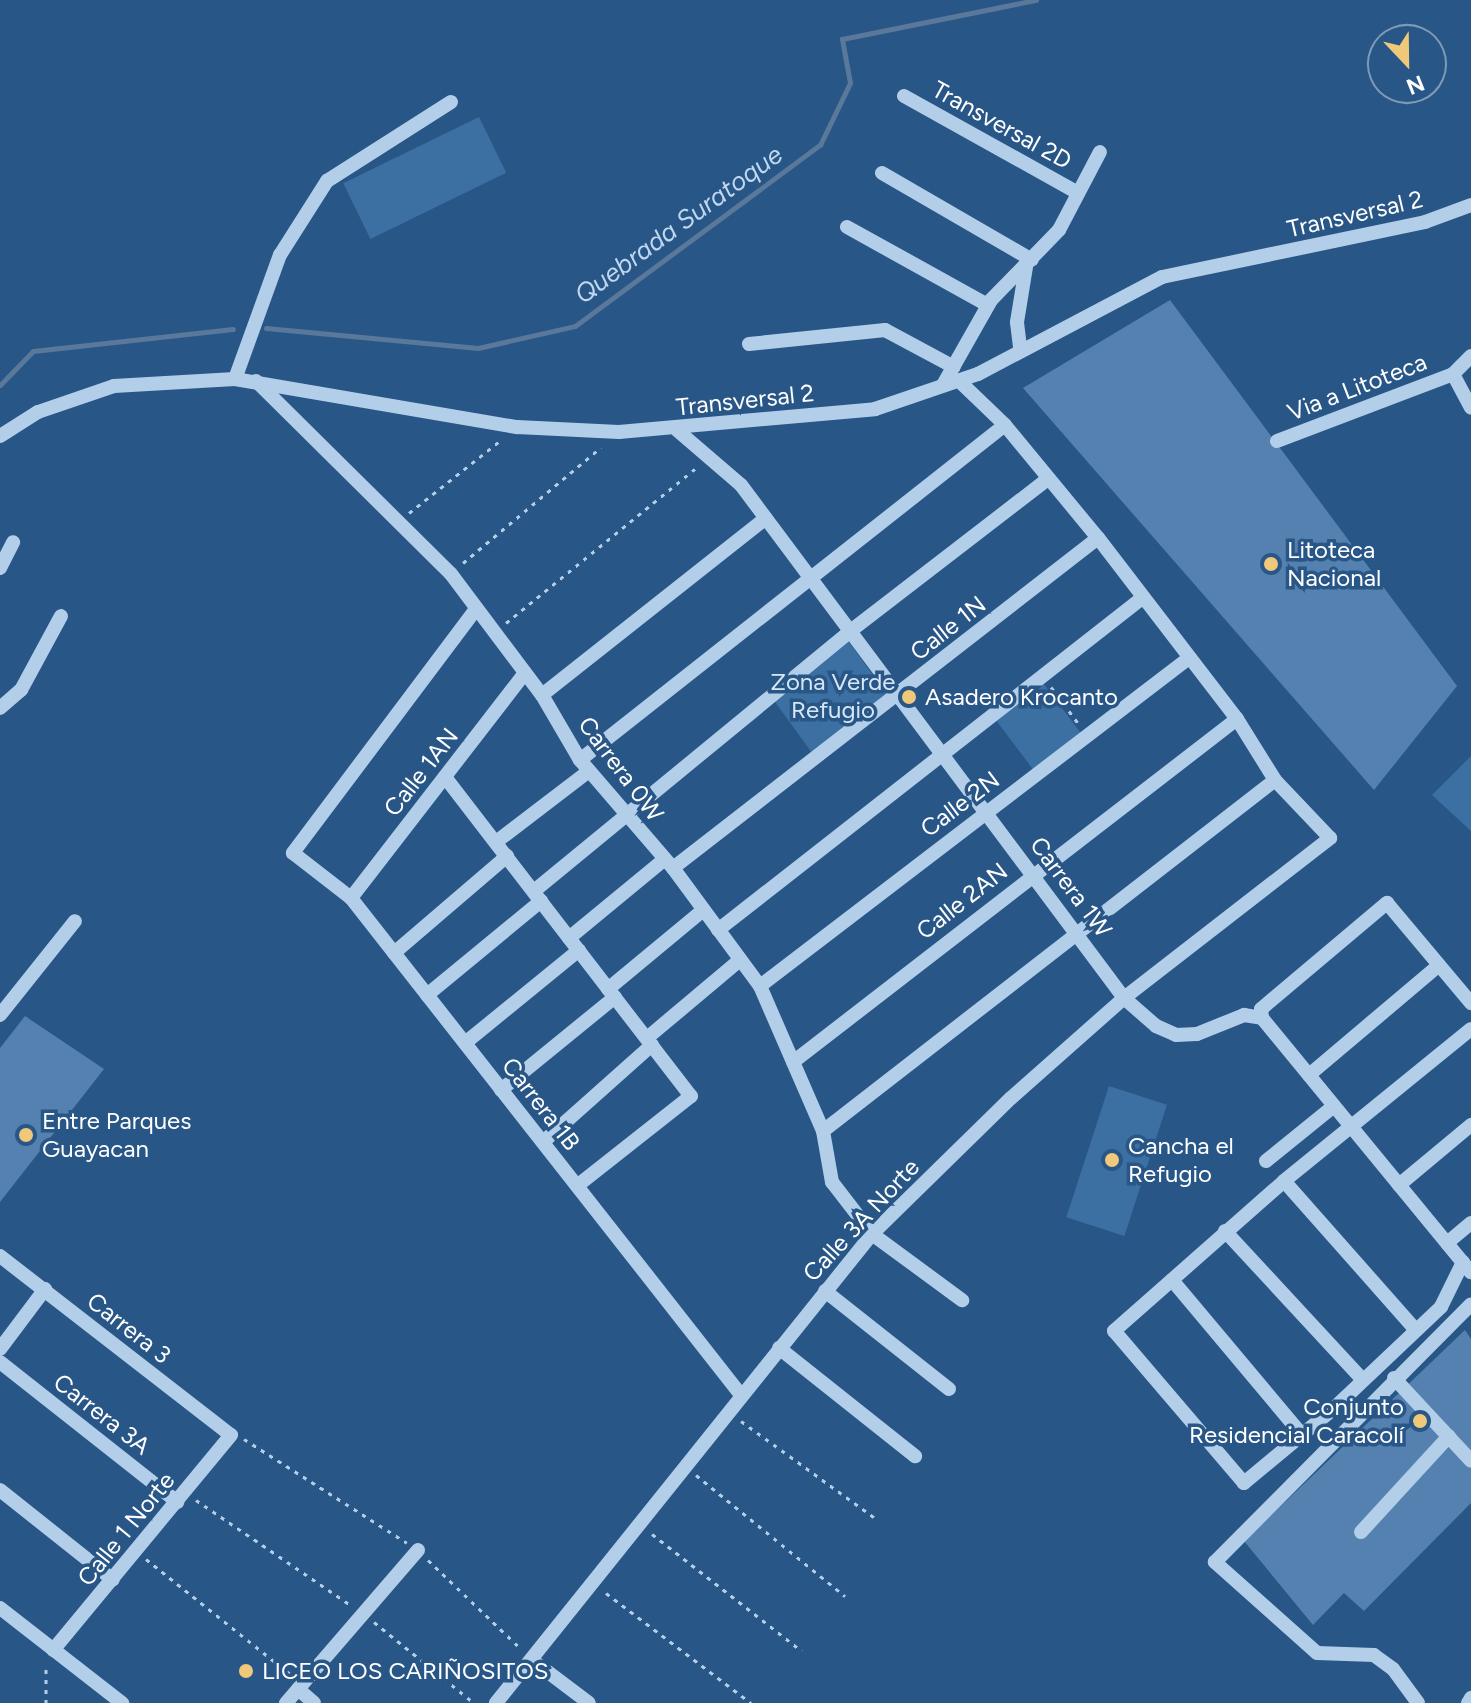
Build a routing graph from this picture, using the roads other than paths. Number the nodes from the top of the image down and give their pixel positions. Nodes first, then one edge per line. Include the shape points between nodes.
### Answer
1 (904, 96) dead end
2 (451, 102) dead end
3 (1100, 152) dead end
4 (882, 173) dead end
5 (1078, 193) junction
6 (1471, 205) edge
7 (847, 227) dead end
8 (1029, 264) junction
9 (988, 305) junction
10 (749, 344) dead end
11 (1020, 347) junction
12 (1471, 356) edge
13 (956, 374) junction
14 (1453, 374) junction
15 (235, 379) junction
16 (256, 381) junction
17 (1471, 408) edge
18 (1005, 425) junction
19 (677, 430) junction
20 (0, 436) edge
21 (1277, 441) dead end
22 (1048, 479) junction
23 (766, 518) junction
24 (1098, 538) junction
25 (13, 542) dead end
26 (0, 568) edge
27 (812, 577) junction
28 (1141, 599) junction
29 (476, 609) junction
30 (61, 616) dead end
31 (853, 629) junction
32 (1189, 658) junction
33 (525, 673) junction
34 (899, 694) junction
35 (542, 695) junction
36 (0, 708) edge
37 (1237, 719) junction
38 (942, 752) junction
39 (584, 765) junction
40 (445, 777) junction
41 (1275, 780) junction
42 (987, 811) junction
43 (626, 815) junction
44 (496, 842) junction
45 (507, 856) junction
46 (669, 864) junction
47 (1033, 873) junction
48 (537, 896) junction
49 (351, 898) junction
50 (703, 910) junction
51 (75, 921) dead end
52 (718, 930) junction
53 (1078, 932) junction
54 (574, 944) junction
55 (394, 953) junction
56 (740, 960) junction
57 (1439, 965) junction
58 (760, 986) junction
59 (612, 993) junction
60 (427, 995) junction
61 (1124, 998) junction
62 (1471, 1003) edge
63 (0, 1015) edge
64 (1262, 1018) junction
65 (1471, 1029) edge
66 (649, 1042) junction
67 (465, 1043) junction
68 (793, 1062) junction
69 (1309, 1075) junction
70 (501, 1090) junction
71 (1334, 1106) junction
72 (1350, 1125) junction
73 (1471, 1125) edge
74 (823, 1131) junction
75 (543, 1142) junction
76 (1266, 1161) dead end
77 (1284, 1181) junction
78 (1399, 1185) junction
79 (577, 1186) junction
80 (1471, 1223) edge
81 (1225, 1231) junction
82 (872, 1234) junction
83 (1447, 1243) junction
84 (0, 1256) edge
85 (1467, 1267) edge
86 (1172, 1280) junction
87 (45, 1289) junction
88 (825, 1291) junction
89 (962, 1300) dead end
90 (1471, 1304) edge
91 (1416, 1330) junction
92 (779, 1348) junction
93 (0, 1349) edge
94 (0, 1362) edge
95 (1394, 1378) junction
96 (1362, 1379) junction
97 (949, 1389) dead end
98 (741, 1395) junction
99 (231, 1435) joint
100 (1302, 1435) junction
101 (1449, 1436) junction
102 (915, 1456) dead end
103 (1471, 1461) edge
104 (0, 1490) edge
105 (181, 1497) junction
106 (1361, 1532) dead end
107 (418, 1550) road end
108 (113, 1580) junction
109 (0, 1608) edge
110 (50, 1648) junction
111 (532, 1660) junction
112 (300, 1687) junction
113 (117, 1701) edge
114 (286, 1703) edge
115 (314, 1703) edge
116 (496, 1703) edge
117 (589, 1703) edge
118 (1418, 1703) edge

1 - 5 street, Transversal 2D
2 - 15 street via 327,181 280,255
3 - 5 street
4 - 8 street
5 - 8 street via 1059,230
6 - 11 street, Transversal 2 via 1425,222 1162,277
7 - 9 street
8 - 9 street
8 - 11 street via 1017,322
9 - 13 street
10 - 13 street via 885,330
11 - 13 street, Transversal 2
12 - 14 street
13 - 18 street
13 - 19 street, Transversal 2 via 943,385 875,409
14 - 17 street
14 - 21 street, Via a Litoteca
15 - 16 street, Transversal 2
15 - 20 street, Transversal 2 via 114,386 38,412
16 - 19 street, Transversal 2 via 517,427
16 - 29 street, Carrera 0W via 400,521
18 - 22 street
18 - 27 street
19 - 23 street, Carrera 1W via 741,485
22 - 24 street
22 - 31 street
23 - 27 street, Carrera 1W
23 - 35 street
24 - 28 street
24 - 34 street, Calle 1N
25 - 26 street
27 - 31 street, Carrera 1W
27 - 39 street
28 - 32 street
28 - 38 street
29 - 33 street, Carrera 0W
29 - 49 street, Carrera 1B via 293,853
30 - 36 street via 21,690
31 - 34 street, Carrera 1W
31 - 43 street
32 - 37 street
32 - 42 street, Calle 2N
33 - 35 street, Carrera 0W
33 - 40 street, Calle 1AN
34 - 38 street, Carrera 1W
34 - 46 street, Calle 1N
35 - 39 street, Carrera 0W
37 - 41 street
37 - 47 street, Calle 2AN
38 - 42 street, Carrera 1W
38 - 52 street
39 - 43 street, Carrera 0W
39 - 44 street
40 - 44 street
40 - 49 street, Calle 1AN
41 - 53 street
41 - 61 street, Calle 3A Norte via 1330,838
42 - 47 street, Carrera 1W
42 - 58 street, Calle 2N
43 - 46 street, Carrera 0W
43 - 48 street
44 - 45 street
45 - 48 street
45 - 55 street
46 - 50 street, Carrera 0W
46 - 54 street, Calle 1N
47 - 53 street, Carrera 1W
47 - 68 street, Calle 2AN
48 - 54 street
48 - 60 street
49 - 55 street, Carrera 1B
50 - 52 street, Carrera 0W
50 - 59 street
51 - 63 street
52 - 56 street, Carrera 0W
53 - 61 street, Carrera 1W
53 - 74 street
54 - 59 street
54 - 67 street, Calle 1N
55 - 60 street, Carrera 1B
56 - 58 street, Carrera 0W
56 - 66 street
57 - 62 street
57 - 64 street via 1387,903 1261,1009
57 - 69 street
58 - 68 street, Carrera 0W
59 - 66 street
59 - 70 street
60 - 67 street, Carrera 1B
61 - 64 street, Carrera 1W via 1156,1026 1176,1035 1197,1034 1244,1015
61 - 82 street, Calle 3A Norte via 1011,1098
64 - 69 street
65 - 72 street
66 - 75 street
66 - 79 street via 691,1096
67 - 70 street, Carrera 1B
68 - 74 street, Carrera 0W
69 - 71 street
70 - 75 street, Carrera 1B
71 - 72 street
71 - 76 street
72 - 77 street
72 - 78 street
73 - 78 street
74 - 82 street, Carrera 0W via 832,1182
75 - 79 street, Carrera 1B
77 - 81 street
77 - 91 street
78 - 83 street
79 - 98 street, Carrera 1B
80 - 83 street
81 - 86 street
81 - 96 street
82 - 88 street, Calle 3A Norte
82 - 89 street, Carrera 0W
83 - 85 street
84 - 87 street, Carrera 3
85 - 91 street via 1441,1307
86 - 100 street
86 - 100 street via 1114,1331 1244,1483
87 - 93 street
87 - 99 street, Carrera 3
88 - 92 street, Calle 3A Norte
88 - 97 street
90 - 95 street
91 - 96 street
92 - 98 street, Calle 3A Norte
92 - 102 street
94 - 105 street, Carrera 3A
95 - 101 street
95 - 118 street via 1215,1562 1317,1653 1374,1655 1393,1669
96 - 100 street
98 - 111 street, Calle 3A Norte
99 - 105 street, Calle 1 Norte
101 - 103 street
101 - 106 street
104 - 108 street
105 - 108 street, Calle 1 Norte
107 - 112 street
108 - 110 street, Calle 1 Norte
109 - 110 street
110 - 113 street
111 - 116 street, Calle 3A Norte
111 - 117 street
112 - 114 street
112 - 115 street

